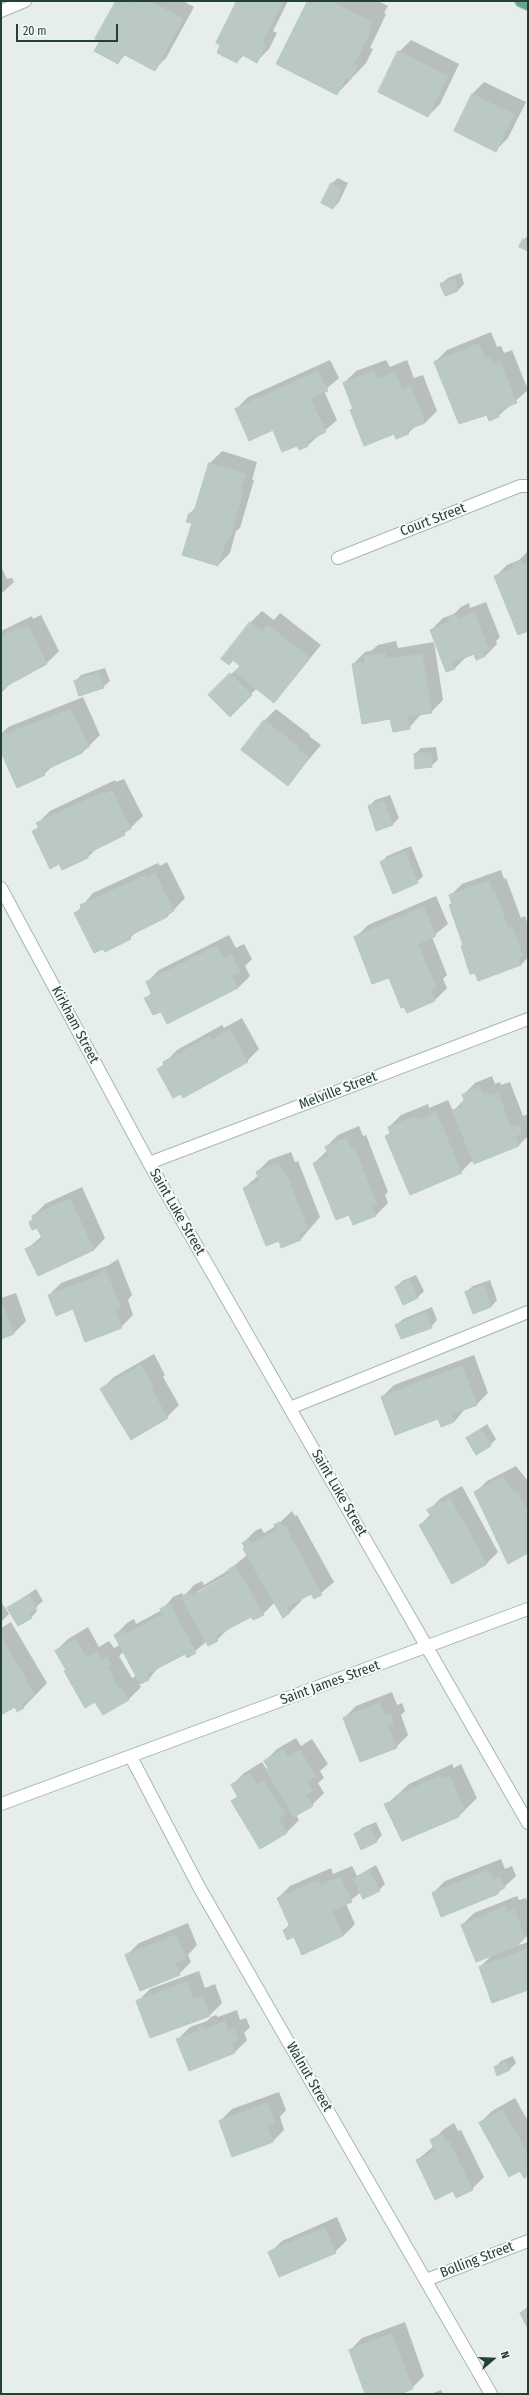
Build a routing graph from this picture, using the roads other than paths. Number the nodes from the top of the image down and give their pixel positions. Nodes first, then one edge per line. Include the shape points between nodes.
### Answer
1 (25, 1) edge
2 (521, 1) edge
3 (528, 4) edge
4 (1, 11) edge
5 (528, 486) edge
6 (338, 558) dead end
7 (1, 888) edge
8 (528, 1019) edge
9 (149, 1163) junction
10 (528, 1312) edge
11 (290, 1408) junction
12 (528, 1609) edge
13 (427, 1646) junction
14 (131, 1757) junction
15 (1, 1804) edge
16 (528, 1823) edge
17 (528, 2240) edge
18 (426, 2280) junction
19 (491, 2394) edge

1 - 4 street
2 - 3 main road
5 - 6 street, Court Street via 520,486
7 - 9 street, Kirkham Street
8 - 9 street, Melville Street
9 - 11 street, Saint Luke Street
10 - 11 street
11 - 13 street, Saint Luke Street
12 - 13 street, Saint James Street
13 - 14 street, Saint James Street
13 - 16 street, Saint Luke Street
14 - 15 street, Saint James Street
14 - 18 street, Walnut Street via 199,1887
17 - 18 street, Bolling Street
18 - 19 street, Walnut Street

